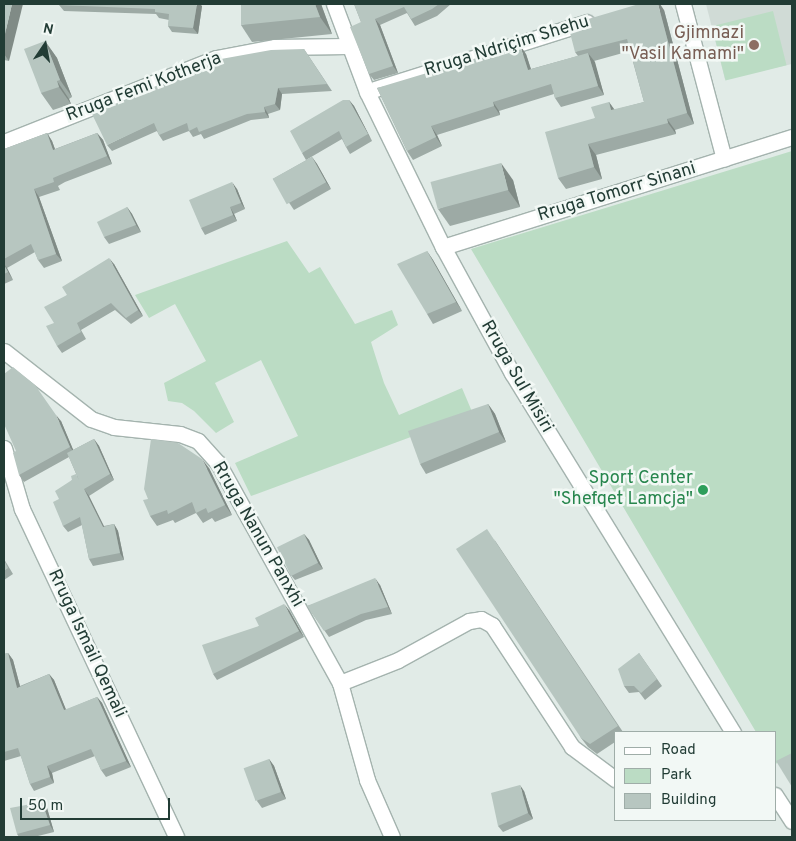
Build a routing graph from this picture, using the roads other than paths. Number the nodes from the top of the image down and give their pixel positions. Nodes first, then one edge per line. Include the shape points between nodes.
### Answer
1 (334, 4) edge
2 (683, 4) edge
3 (601, 18) edge
4 (348, 46) junction
5 (367, 92) junction
6 (792, 138) edge
7 (4, 142) edge
8 (724, 159) junction
9 (442, 247) junction
10 (4, 351) edge
11 (4, 448) edge
12 (340, 683) junction
13 (732, 731) edge
14 (614, 778) edge
15 (776, 797) edge
16 (792, 821) edge
17 (176, 837) edge
18 (392, 837) edge

1 - 4 street, Rruga Sul Misiri
2 - 8 street
3 - 5 street, Rruga Ndriçim Shehu
4 - 5 street, Rruga Sul Misiri
4 - 7 street, Rruga Femi Kotherja via 275,47 216,58
5 - 9 street, Rruga Sul Misiri
6 - 8 street, Rruga Tomorr Sinani
8 - 9 street, Rruga Tomorr Sinani
9 - 13 street, Rruga Sul Misiri via 512,374
10 - 12 street, Rruga Nanun Panxhi via 91,419 114,427 180,434 198,440 218,462
11 - 17 street, Rruga Ismail Qemali via 22,509
12 - 14 street via 398,660 469,621 482,619 492,625 572,747
12 - 18 street, Rruga Nanun Panxhi via 367,780
15 - 16 street

